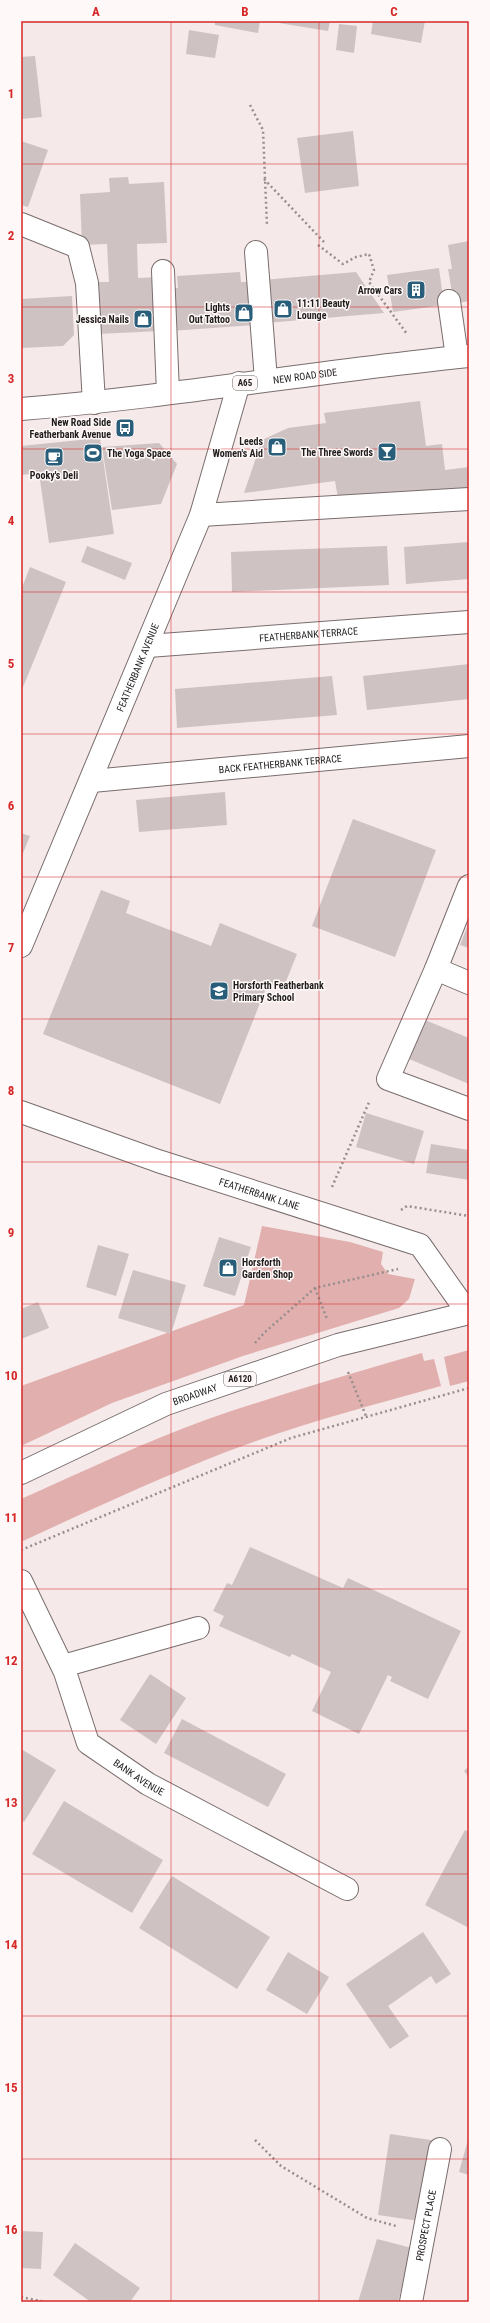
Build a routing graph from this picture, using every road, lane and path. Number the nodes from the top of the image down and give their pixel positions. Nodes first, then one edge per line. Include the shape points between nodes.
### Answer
1 (250, 105) dead end
2 (264, 179) junction
3 (21, 224) edge
4 (324, 242) dead end
5 (261, 243) joint
6 (318, 245) dead end
7 (163, 271) dead end
8 (449, 301) dead end
9 (463, 356) edge
10 (428, 360) junction
11 (266, 380) junction
12 (239, 383) junction
13 (168, 393) junction
14 (94, 403) junction
15 (21, 409) edge
16 (469, 499) edge
17 (201, 515) junction
18 (469, 622) edge
19 (148, 646) junction
20 (469, 746) edge
21 (92, 781) junction
22 (469, 886) edge
23 (21, 946) edge
24 (436, 969) junction
25 (469, 983) edge
26 (388, 1079) junction
27 (469, 1109) edge
28 (21, 1112) edge
29 (321, 1213) junction
30 (433, 1261) junction
31 (469, 1313) edge
32 (254, 1345) dead end
33 (469, 1388) edge
34 (21, 1474) edge
35 (21, 1550) edge
36 (21, 1581) edge
37 (198, 1628) dead end
38 (63, 1666) junction
39 (347, 1889) dead end
40 (255, 2140) dead end
41 (440, 2149) dead end
42 (424, 2232) junction
43 (21, 2297) edge
44 (45, 2302) edge
45 (411, 2302) edge

1 - 2 path via 263,130
2 - 4 path
2 - 5 path
3 - 14 main road via 78,248 87,283
5 - 11 main road
6 - 10 path via 343,264 369,254 374,270 369,282
7 - 13 main road
8 - 9 main road
9 - 10 main road, NEW ROAD SIDE / A65
10 - 11 main road, NEW ROAD SIDE / A65
11 - 12 main road, NEW ROAD SIDE / A65
12 - 13 main road, NEW ROAD SIDE / A65
12 - 17 main road, FEATHERBANK AVENUE
13 - 14 main road, NEW ROAD SIDE / A65
14 - 15 main road, NEW ROAD SIDE / A65
16 - 17 main road
17 - 19 main road, FEATHERBANK AVENUE
18 - 19 main road, FEATHERBANK TERRACE
19 - 21 main road, FEATHERBANK AVENUE
20 - 21 main road, BACK FEATHERBANK TERRACE
21 - 23 main road, FEATHERBANK AVENUE
22 - 24 main road
24 - 25 main road
24 - 26 main road
26 - 27 main road
26 - 29 path via 372,1094
28 - 29 main road, FEATHERBANK LANE via 158,1161
29 - 30 main road, FEATHERBANK LANE via 420,1245
30 - 31 main road, FEATHERBANK LANE
30 - 32 path via 315,1288
31 - 34 main road, BROADWAY / A6120 via 338,1345 166,1404
33 - 35 path via 291,1438
36 - 38 main road, BANK AVENUE
37 - 38 main road
38 - 39 main road, BANK AVENUE via 88,1743 148,1784
40 - 42 path via 281,2166 367,2218 378,2223
41 - 42 main road, PROSPECT PLACE
42 - 45 main road, PROSPECT PLACE
43 - 44 path

